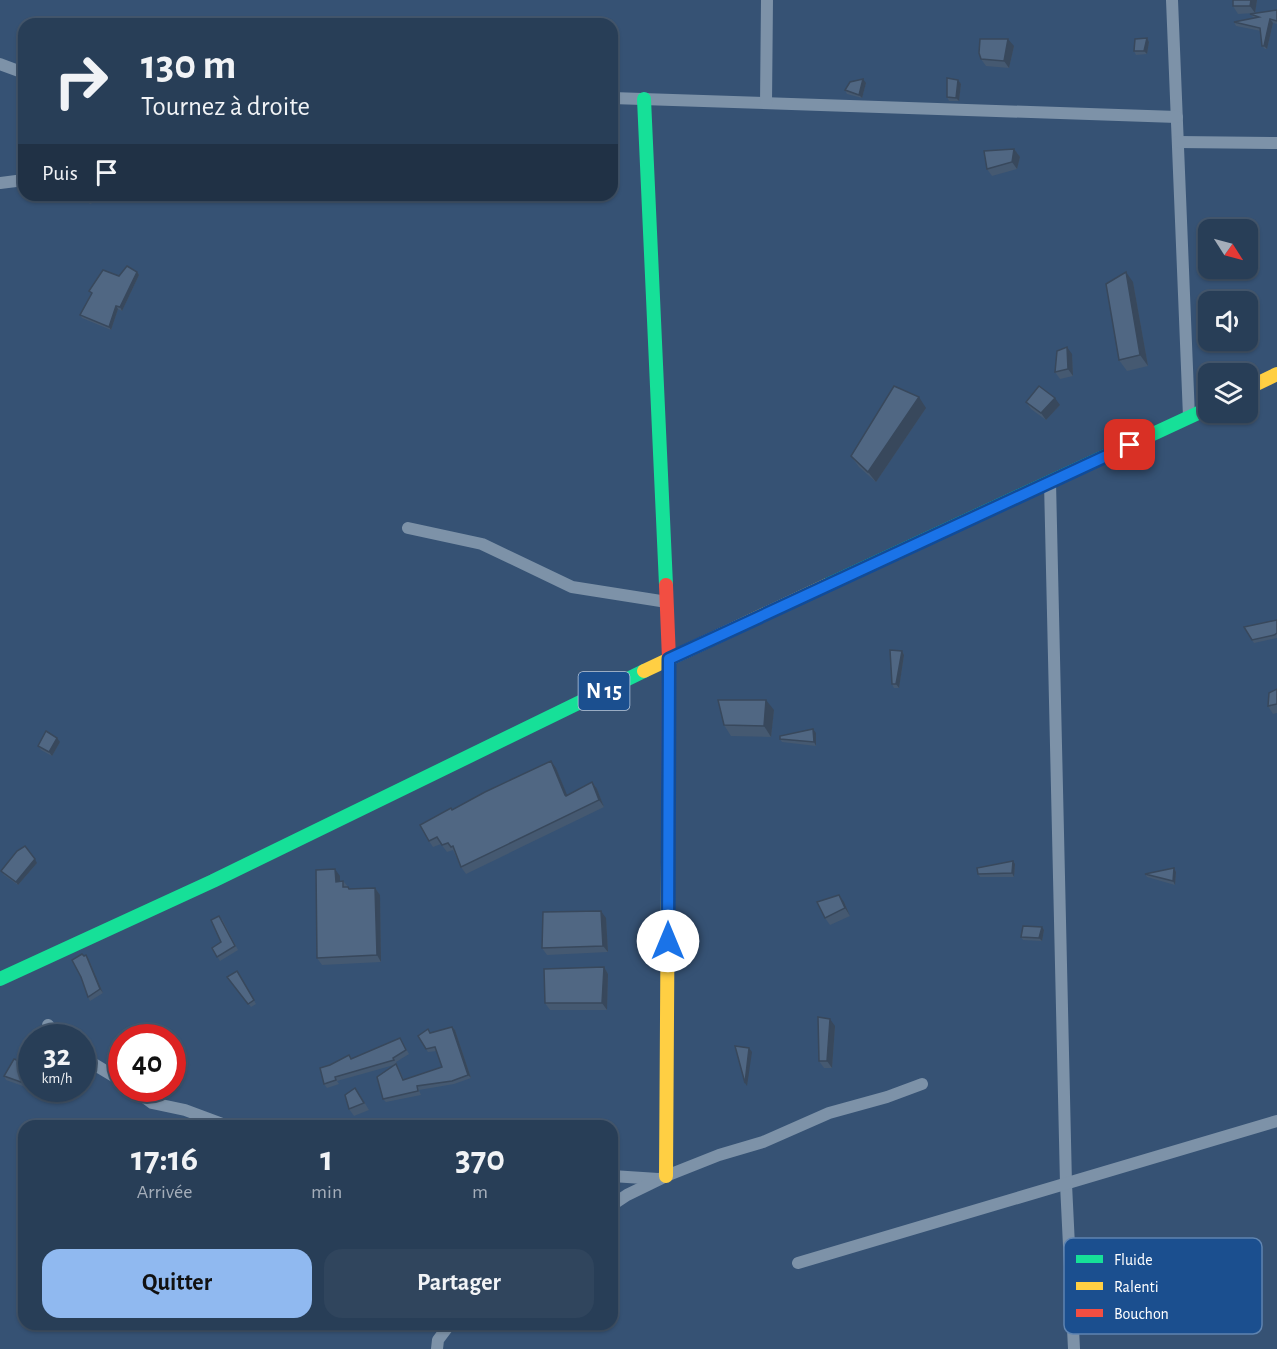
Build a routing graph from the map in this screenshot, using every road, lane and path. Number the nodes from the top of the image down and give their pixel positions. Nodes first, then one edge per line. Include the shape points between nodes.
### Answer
1 (767, 0) edge
2 (1172, 0) edge
3 (0, 64) edge
4 (18, 70) edge
5 (618, 98) edge
6 (644, 99) junction
7 (766, 103) junction
8 (1177, 117) junction
9 (1178, 142) junction
10 (1277, 143) edge
11 (18, 181) edge
12 (0, 183) edge
13 (1277, 374) edge
14 (1258, 383) edge
15 (1198, 413) edge
16 (1189, 417) junction
17 (1050, 482) junction
18 (408, 528) dead end
19 (667, 602) junction
20 (669, 659) junction
21 (0, 978) edge
22 (922, 1084) dead end
23 (151, 1102) edge
24 (212, 1120) edge
25 (1277, 1121) edge
26 (618, 1176) edge
27 (663, 1178) junction
28 (1066, 1184) junction
29 (618, 1201) edge
30 (1069, 1238) edge
31 (798, 1263) dead end
32 (446, 1330) edge
33 (1073, 1334) edge
34 (437, 1349) edge
35 (1074, 1349) edge

1 - 7 street
2 - 8 street
3 - 4 street
5 - 6 street
6 - 7 street
6 - 19 main road
7 - 8 street
8 - 9 street
9 - 10 street
9 - 16 street
11 - 12 street
13 - 14 main road
15 - 16 main road, N 15
16 - 17 main road, N 15
17 - 20 main road, N 15
17 - 28 street
18 - 19 street via 482,544 572,587
19 - 20 main road
20 - 21 main road, N 15 via 213,881
20 - 27 main road
22 - 27 street via 829,1113
23 - 24 street
25 - 28 street
26 - 27 street
27 - 29 street
28 - 30 street
28 - 31 street
32 - 34 street
33 - 35 street

